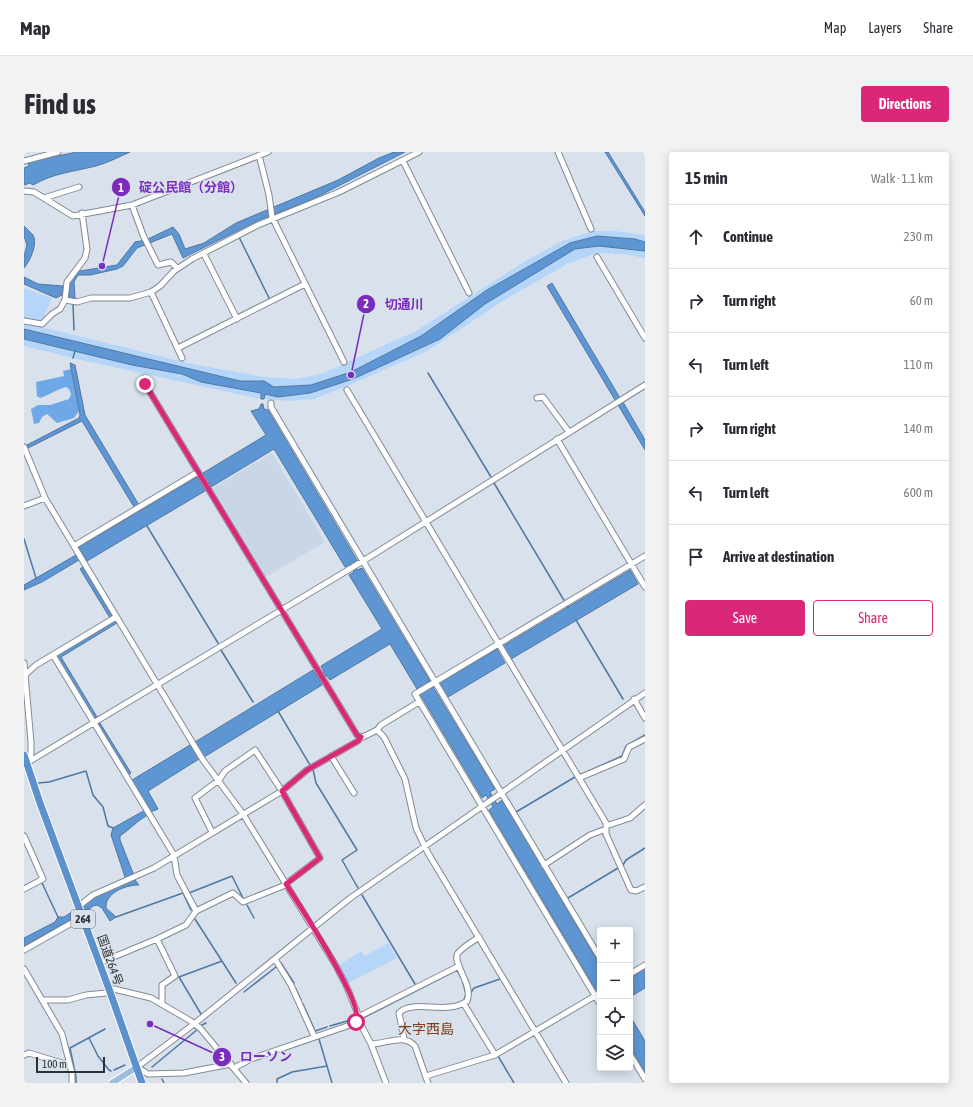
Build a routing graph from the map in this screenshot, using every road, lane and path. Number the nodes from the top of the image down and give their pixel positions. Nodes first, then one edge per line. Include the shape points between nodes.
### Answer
1 (58, 152) edge
2 (268, 152) edge
3 (419, 152) edge
4 (558, 152) edge
5 (259, 154) junction
6 (24, 161) edge
7 (403, 161) junction
8 (79, 187) dead end
9 (24, 191) edge
10 (44, 198) junction
11 (132, 205) junction
12 (82, 213) junction
13 (272, 218) junction
14 (591, 229) dead end
15 (204, 254) junction
16 (597, 257) dead end
17 (177, 268) junction
18 (305, 284) junction
19 (151, 292) junction
20 (469, 293) dead end
21 (66, 300) junction
22 (237, 319) junction
23 (24, 321) edge
24 (645, 338) edge
25 (178, 348) junction
26 (182, 358) dead end
27 (344, 362) dead end
28 (144, 378) dead end
29 (645, 385) edge
30 (347, 390) dead end
31 (538, 398) dead end
32 (271, 403) dead end
33 (569, 432) junction
34 (557, 439) junction
35 (24, 447) edge
36 (198, 472) junction
37 (45, 498) junction
38 (24, 506) edge
39 (426, 522) junction
40 (74, 546) junction
41 (645, 556) edge
42 (363, 561) junction
43 (631, 564) junction
44 (645, 587) edge
45 (281, 609) junction
46 (116, 617) junction
47 (499, 644) junction
48 (53, 655) junction
49 (24, 664) edge
50 (25, 675) edge
51 (435, 682) junction
52 (157, 684) junction
53 (645, 693) edge
54 (634, 699) junction
55 (419, 702) junction
56 (645, 718) edge
57 (93, 722) junction
58 (377, 730) junction
59 (361, 737) junction
60 (645, 739) edge
61 (562, 749) junction
62 (24, 755) edge
63 (331, 756) junction
64 (25, 764) edge
65 (579, 778) junction
66 (219, 780) junction
67 (282, 791) junction
68 (501, 792) junction
69 (354, 793) dead end
70 (645, 805) edge
71 (482, 806) junction
72 (243, 814) junction
73 (606, 828) junction
74 (212, 832) junction
75 (24, 836) edge
76 (425, 846) junction
77 (174, 855) junction
78 (544, 865) junction
79 (286, 884) junction
80 (645, 887) edge
81 (24, 889) edge
82 (79, 906) junction
83 (196, 911) junction
84 (82, 915) junction
85 (314, 928) junction
86 (479, 938) junction
87 (158, 939) junction
88 (24, 950) edge
89 (597, 953) edge
90 (275, 959) junction
91 (100, 963) junction
92 (645, 965) edge
93 (459, 966) junction
94 (24, 970) edge
95 (633, 972) edge
96 (109, 989) junction
97 (595, 996) junction
98 (597, 999) edge
99 (42, 1000) junction
100 (162, 1003) junction
101 (464, 1004) junction
102 (358, 1019) junction
103 (194, 1024) junction
104 (535, 1031) junction
105 (314, 1036) junction
106 (404, 1039) junction
107 (371, 1044) junction
108 (24, 1055) edge
109 (495, 1056) junction
110 (633, 1059) edge
111 (69, 1064) junction
112 (232, 1066) junction
113 (137, 1067) junction
114 (426, 1076) junction
115 (645, 1079) edge
116 (72, 1083) edge
117 (112, 1083) edge
118 (142, 1083) edge
119 (246, 1083) edge
120 (386, 1083) edge
121 (428, 1083) edge
122 (566, 1083) edge

1 - 6 street
2 - 5 street
3 - 7 street
4 - 14 street
5 - 11 street
5 - 13 street via 270,195
7 - 13 street via 339,192
7 - 20 street
8 - 10 street
9 - 10 street via 34,192
10 - 12 street via 73,216
11 - 12 street
11 - 17 street via 147,245 158,265 171,262
12 - 21 street via 87,249 85,258 67,282
13 - 15 street
13 - 18 street
15 - 17 street
15 - 22 street
16 - 24 street
17 - 19 street
18 - 22 street
18 - 27 street
19 - 21 street via 130,298 91,298 77,302
19 - 25 street
21 - 23 street via 60,309 42,324
22 - 25 street
25 - 26 street
28 - 36 street via 145,384
29 - 33 street
30 - 39 street
31 - 33 street via 544,397
32 - 42 street via 271,407
33 - 34 street
34 - 39 street
34 - 43 street
35 - 37 street
36 - 40 street
36 - 45 street
37 - 38 street
37 - 40 street
39 - 42 street
39 - 47 street
40 - 46 street
41 - 43 street
42 - 45 street
42 - 51 street
43 - 44 street
43 - 47 street
45 - 52 street
45 - 59 street via 357,735
46 - 48 street
46 - 52 street
47 - 51 street
47 - 61 street
48 - 50 street
48 - 57 street
49 - 50 street
50 - 64 street via 31,754
51 - 55 street via 415,694
51 - 68 street
52 - 57 street
52 - 66 street via 197,751
53 - 54 street
54 - 56 street
54 - 61 street
55 - 58 street
55 - 71 street
57 - 64 street
57 - 77 street
58 - 59 street
58 - 76 street via 384,737 405,779 416,828
59 - 63 street
60 - 65 street via 629,747 624,759
61 - 65 street
61 - 68 street
62 - 64 highway, 国道264号 / 264
63 - 67 street via 307,770
63 - 69 street
64 - 82 highway, 国道264号 / 264
65 - 73 street
66 - 67 street via 225,770 255,750
66 - 72 street
66 - 74 street via 195,798
67 - 72 street
67 - 79 street via 320,858
68 - 71 street
68 - 78 street
70 - 73 street via 630,818
71 - 76 street
71 - 97 street
72 - 74 street
72 - 79 street
73 - 78 street via 590,835
73 - 80 street via 606,834 631,890 636,891
74 - 77 street
75 - 81 street via 42,879
76 - 85 street
76 - 86 street
77 - 82 street via 93,895
77 - 83 street via 177,875
78 - 89 street
79 - 83 street via 243,902 233,893
79 - 85 street
82 - 84 highway, 国道264号 / 264
83 - 87 street via 186,925
84 - 88 street
84 - 91 highway, 国道264号 / 264
85 - 90 street
85 - 102 street via 346,985
86 - 93 street via 458,953 456,957
86 - 104 street
87 - 91 street
87 - 100 street via 175,976 162,985
90 - 103 street
90 - 105 street via 291,984
91 - 96 highway, 国道264号 / 264
92 - 95 street
93 - 101 street via 468,990 469,998
93 - 102 street
94 - 99 street
96 - 99 street via 106,993 68,1000
96 - 100 street via 141,995
96 - 113 highway, 国道264号 / 264
97 - 98 street
97 - 104 street
99 - 111 street via 62,1034
100 - 103 street
101 - 106 street via 445,1009 410,1007 401,1011 399,1018
101 - 109 street
102 - 105 street via 353,1024
102 - 107 street
103 - 112 street
103 - 113 street
104 - 109 street
104 - 122 street
105 - 112 street
106 - 107 street
106 - 114 street via 411,1041 415,1046
107 - 120 street
108 - 111 street via 29,1053
109 - 114 street
110 - 115 street
111 - 116 street
112 - 113 street via 148,1074
112 - 119 street
113 - 117 main road
113 - 118 highway, 国道264号 / 264
114 - 121 street

